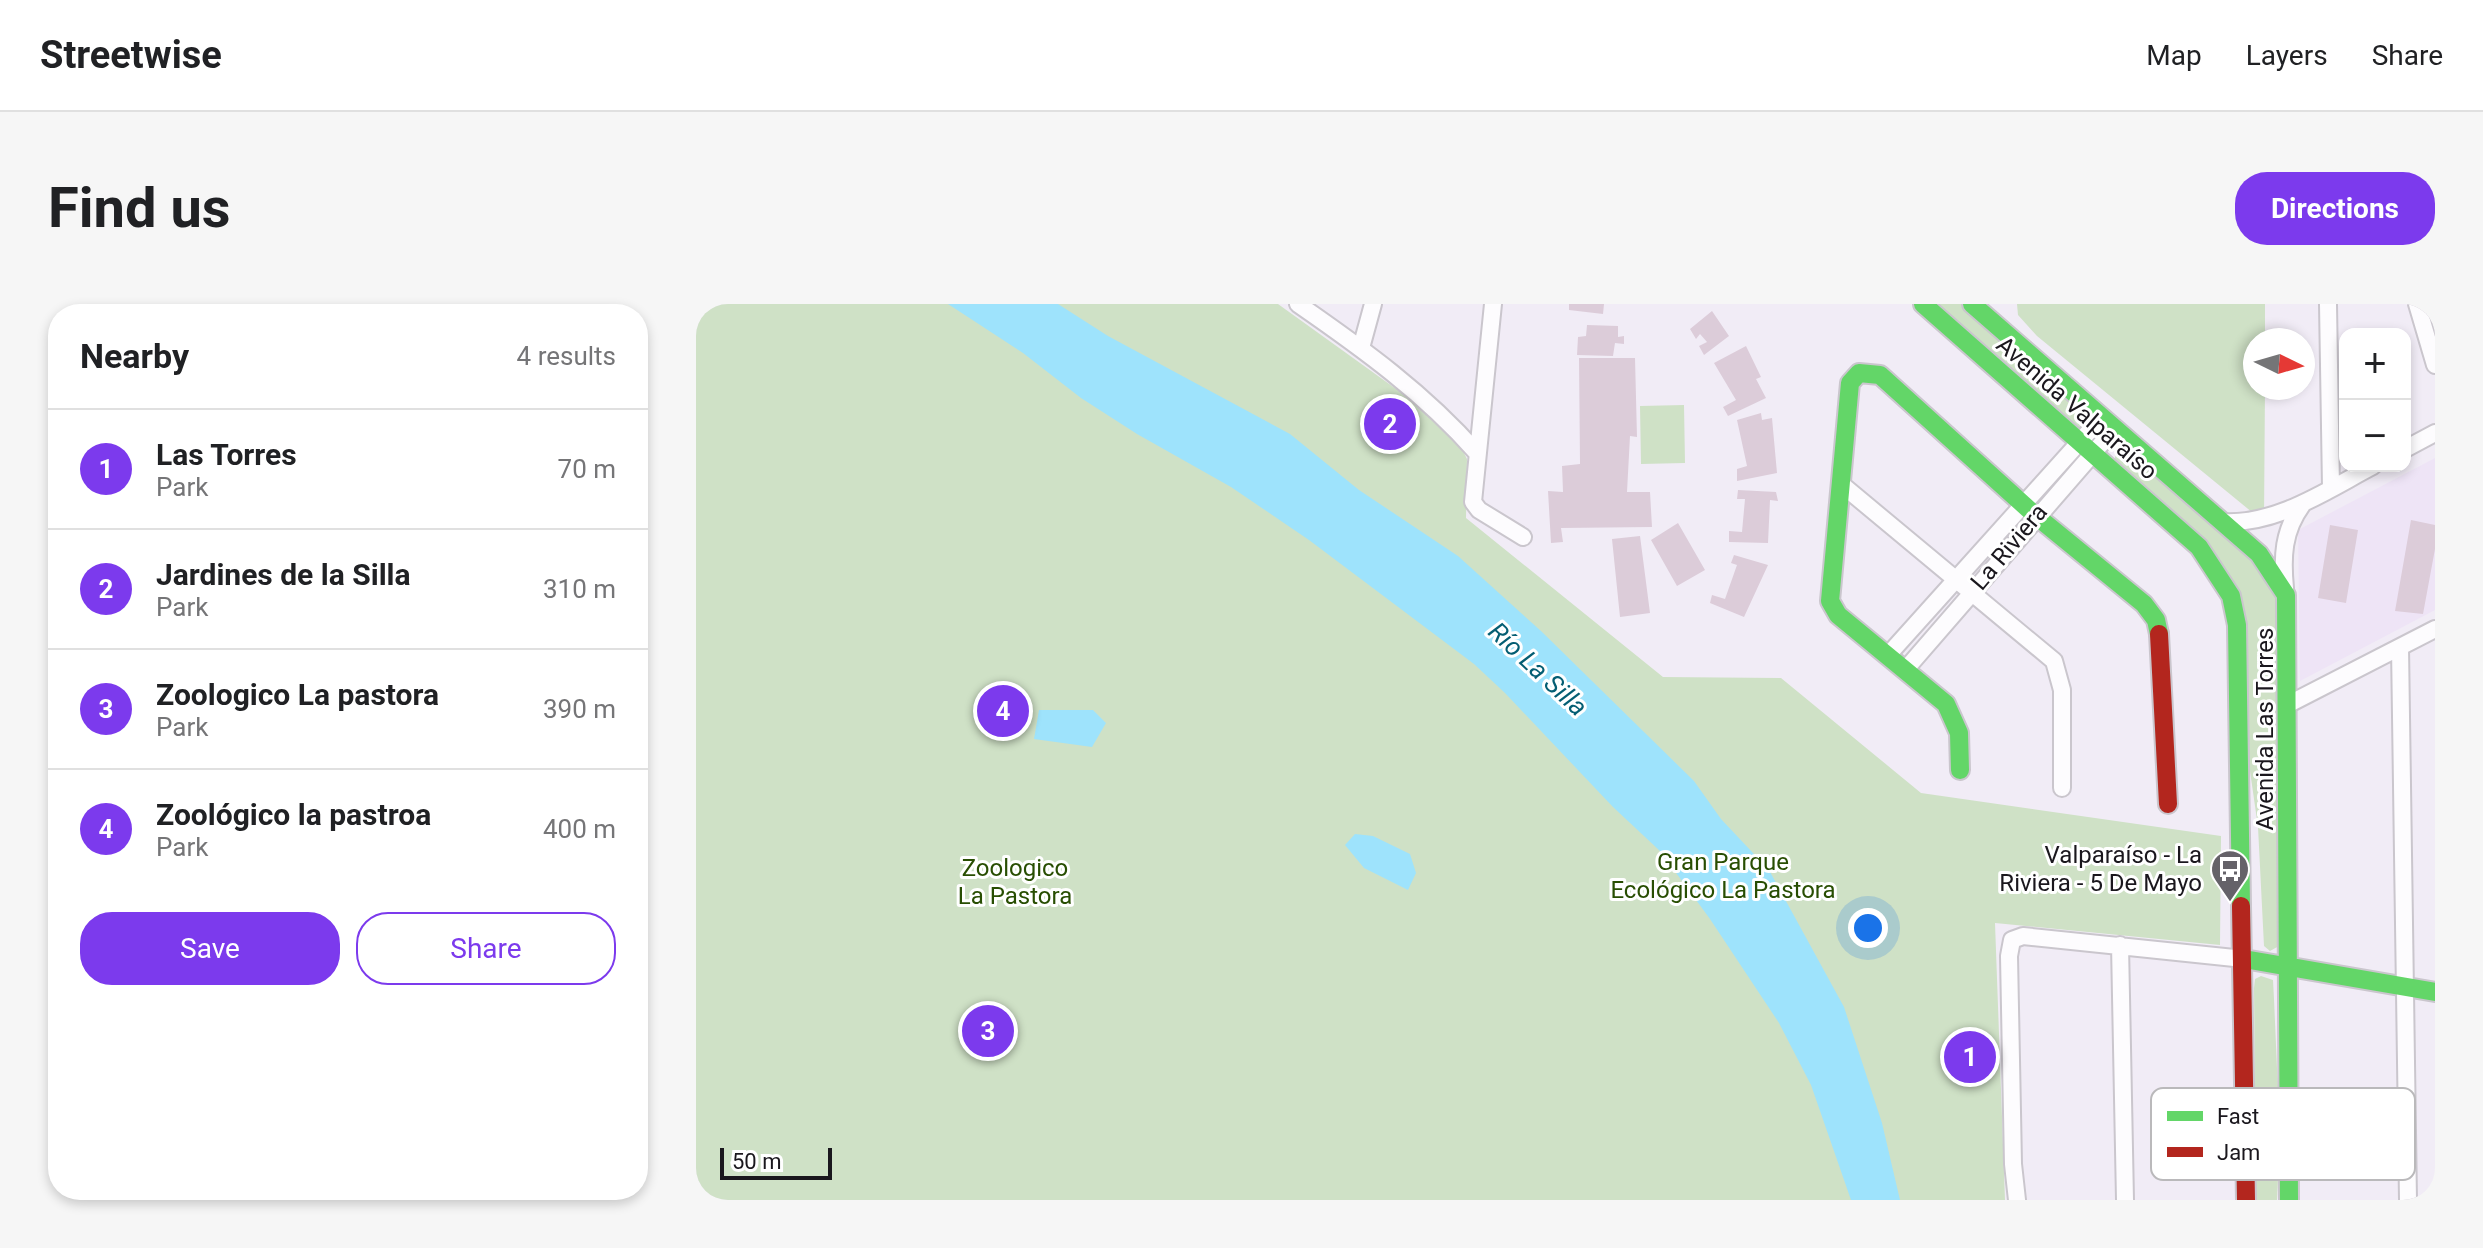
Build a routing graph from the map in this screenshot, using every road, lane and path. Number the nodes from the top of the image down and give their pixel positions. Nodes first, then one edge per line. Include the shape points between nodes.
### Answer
1 (1298, 304) edge
2 (1373, 304) edge
3 (1493, 304) edge
4 (1923, 304) edge
5 (1972, 304) edge
6 (2328, 304) edge
7 (2417, 304) edge
8 (1361, 348) junction
9 (2435, 365) edge
10 (2108, 422) junction
11 (2435, 433) edge
12 (2411, 446) edge
13 (2086, 448) junction
14 (1477, 453) junction
15 (2362, 472) edge
16 (1841, 484) junction
17 (2331, 488) junction
18 (2306, 500) junction
19 (2029, 508) junction
20 (2223, 522) junction
21 (1523, 537) dead end
22 (2199, 547) joint
23 (1957, 578) junction
24 (1972, 592) junction
25 (2286, 595) junction
26 (2435, 629) edge
27 (2400, 647) junction
28 (1889, 654) junction
29 (1906, 669) junction
30 (2289, 704) junction
31 (1960, 770) dead end
32 (2062, 788) dead end
33 (2168, 804) dead end
34 (2120, 945) junction
35 (2244, 959) junction
36 (2290, 967) junction
37 (2405, 987) junction
38 (2435, 992) edge
39 (2245, 1088) edge
40 (2289, 1088) edge
41 (2406, 1088) edge
42 (2246, 1180) edge
43 (2289, 1180) edge
44 (2408, 1180) edge
45 (2017, 1200) edge
46 (2125, 1200) edge
47 (2246, 1200) edge
48 (2289, 1200) edge
49 (2408, 1200) edge

1 - 8 street
2 - 8 street
3 - 14 street
4 - 13 main road, Avenida Valparaíso
5 - 10 main road, Avenida Valparaíso
6 - 17 street
7 - 9 street
8 - 14 street via 1425,398
10 - 13 street, La Riviera
10 - 20 main road, Avenida Valparaíso
11 - 12 street
13 - 19 street, La Riviera
13 - 22 main road, Avenida Valparaíso
14 - 21 street via 1473,502
15 - 17 street
16 - 19 main road via 1850,383 1864,370 1880,375
16 - 23 street
16 - 28 main road via 1830,601 1838,615
17 - 18 street
18 - 20 street via 2260,521
18 - 25 street via 2285,536
19 - 23 street, La Riviera
19 - 24 street, La Riviera
19 - 33 main road via 2144,604 2156,620
20 - 25 main road, Avenida Las Torres via 2259,554
22 - 35 main road, Avenida Las Torres via 2231,596 2237,625
23 - 24 street
23 - 28 street, La Riviera
24 - 29 street, La Riviera
24 - 32 street via 2054,661 2062,690
25 - 30 main road, Avenida Las Torres
26 - 27 street
27 - 30 street
27 - 37 street
28 - 29 main road
29 - 31 main road via 1955,718
30 - 36 main road, Avenida Las Torres
34 - 35 street
34 - 45 street via 2023,936 2012,940
34 - 46 street
35 - 36 main road
35 - 39 main road, Avenida Las Torres
36 - 37 main road
36 - 40 main road, Avenida Las Torres
37 - 38 main road
37 - 41 street
42 - 47 main road, Avenida Las Torres
43 - 48 main road, Avenida Las Torres
44 - 49 street

